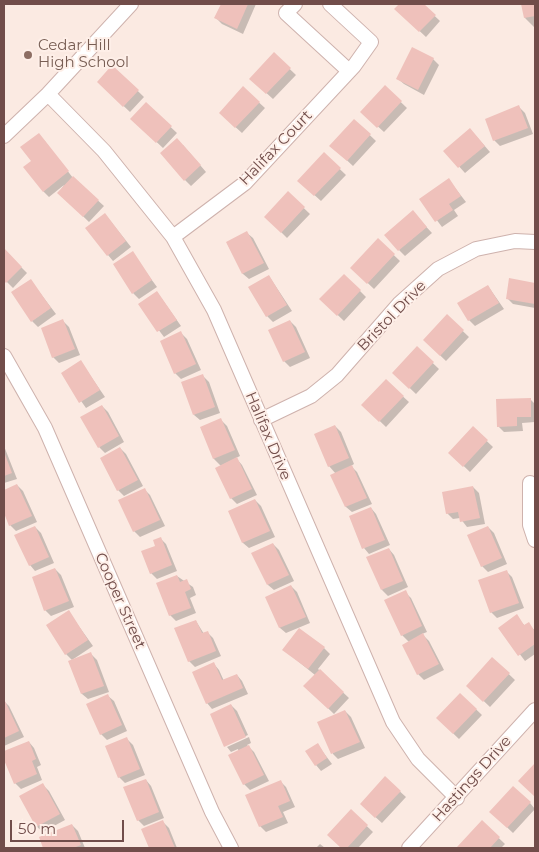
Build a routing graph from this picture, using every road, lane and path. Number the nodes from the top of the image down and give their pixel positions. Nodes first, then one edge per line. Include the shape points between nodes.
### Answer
1 (132, 4) edge
2 (295, 4) edge
3 (330, 4) edge
4 (349, 71) junction
5 (48, 94) junction
6 (4, 136) edge
7 (174, 237) junction
8 (535, 242) edge
9 (4, 356) edge
10 (261, 420) junction
11 (530, 483) dead end
12 (535, 540) edge
13 (535, 710) edge
14 (457, 798) junction
15 (232, 848) edge
16 (408, 848) edge

1 - 5 street
2 - 4 street via 286,13
3 - 4 street, Halifax Court via 371,42
4 - 7 street, Halifax Court via 245,183
5 - 6 street
5 - 7 street, Halifax Drive via 104,151
7 - 10 street, Halifax Drive via 214,310
8 - 10 street, Bristol Drive via 515,241 476,249 438,269 399,304 337,375 311,396
9 - 15 street, Cooper Street via 45,428 212,812
10 - 14 street, Halifax Drive via 393,722 418,759
11 - 12 street via 530,525
13 - 14 street, Hastings Drive
14 - 16 street, Hastings Drive

